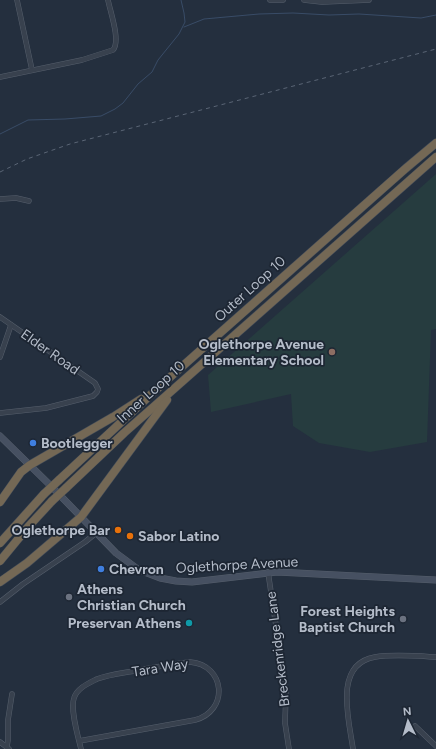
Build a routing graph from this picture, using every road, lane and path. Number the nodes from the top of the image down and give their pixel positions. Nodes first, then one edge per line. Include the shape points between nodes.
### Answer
1 (17, 0) edge
2 (108, 0) edge
3 (270, 0) edge
4 (283, 0) edge
5 (304, 0) edge
6 (369, 0) edge
7 (32, 70) junction
8 (0, 77) edge
9 (436, 143) edge
10 (436, 157) edge
11 (0, 199) edge
12 (29, 201) dead end
13 (0, 317) edge
14 (11, 325) junction
15 (0, 357) edge
16 (159, 388) junction
17 (176, 388) junction
18 (0, 413) edge
19 (0, 436) edge
20 (30, 465) junction
21 (0, 502) edge
22 (81, 517) junction
23 (96, 533) junction
24 (0, 543) edge
25 (0, 561) edge
26 (268, 572) junction
27 (436, 580) edge
28 (0, 582) edge
29 (0, 602) edge
30 (436, 657) edge
31 (12, 694) dead end
32 (415, 726) dead end
33 (79, 741) junction
34 (0, 742) edge
35 (436, 746) edge
36 (8, 747) edge
37 (81, 749) edge
38 (289, 749) edge
39 (353, 749) edge

1 - 7 street
2 - 7 street via 116,41 113,50 82,60
3 - 4 street
5 - 6 street
7 - 8 street
9 - 16 highway, Outer Loop 10
10 - 17 highway, Inner Loop 10
11 - 12 street via 16,198
13 - 14 street, Elder Road
14 - 15 street
14 - 18 street, Elder Road via 94,383 98,389 93,396 57,406
16 - 20 highway
16 - 24 highway, Outer Loop 10, bridge via 44,494
17 - 22 highway
17 - 25 highway, Inner Loop 10, bridge via 94,460 52,501
19 - 20 main road, Oglethorpe Avenue
20 - 21 highway via 21,472
20 - 22 main road, Oglethorpe Avenue
22 - 23 main road, Oglethorpe Avenue
22 - 28 highway via 27,563
23 - 26 main road, Oglethorpe Avenue via 131,565 176,582
23 - 29 street
26 - 27 main road, Oglethorpe Avenue
26 - 38 street, Breckenridge Lane via 286,693 285,723
30 - 39 street via 378,656 364,660 356,666 347,690
31 - 36 street
32 - 35 street
33 - 33 street, Tara Way via 74,700 80,689 97,680 190,662 202,664 216,679 219,697 205,717
33 - 37 street, Tara Way
34 - 36 street

